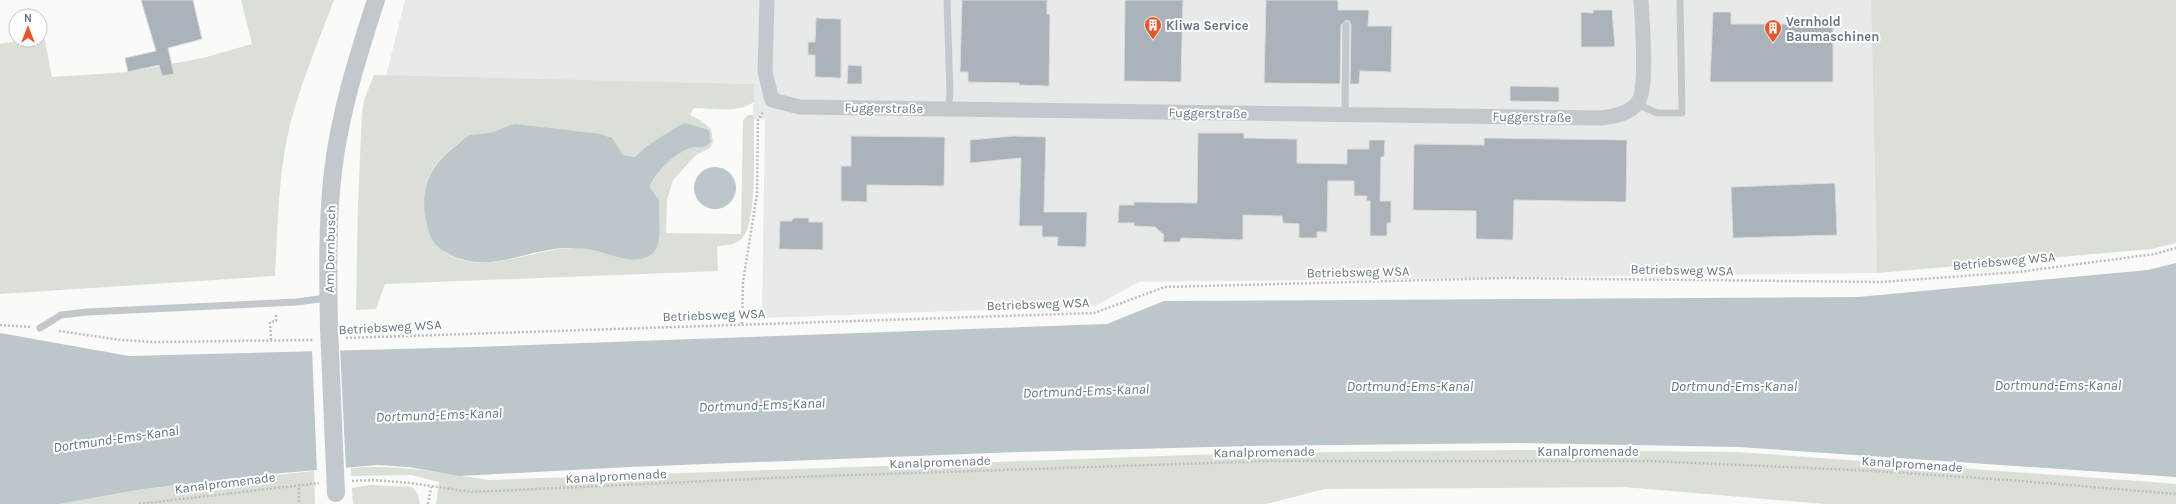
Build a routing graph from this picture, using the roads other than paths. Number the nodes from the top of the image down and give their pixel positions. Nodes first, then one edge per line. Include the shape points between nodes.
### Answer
1 (376, 0) edge
2 (767, 0) edge
3 (947, 0) edge
4 (1641, 0) edge
5 (1680, 0) edge
6 (1346, 25) dead end
7 (1637, 104) junction
8 (948, 109) junction
9 (1345, 114) junction
10 (328, 298) junction
11 (40, 328) road end
12 (337, 498) edge

1 - 10 street, Am Dornbusch via 345,103 333,170 328,238
2 - 8 street, Fuggerstraße via 765,72 772,100 800,108
3 - 8 lane via 950,94
4 - 7 street via 1643,67 1642,90
5 - 7 lane via 1682,113 1657,113
6 - 9 lane
7 - 9 street, Fuggerstraße via 1618,116 1602,118
8 - 9 street, Fuggerstraße
10 - 11 lane via 296,302 87,312 61,315
10 - 12 street, Am Dornbusch, bridge

